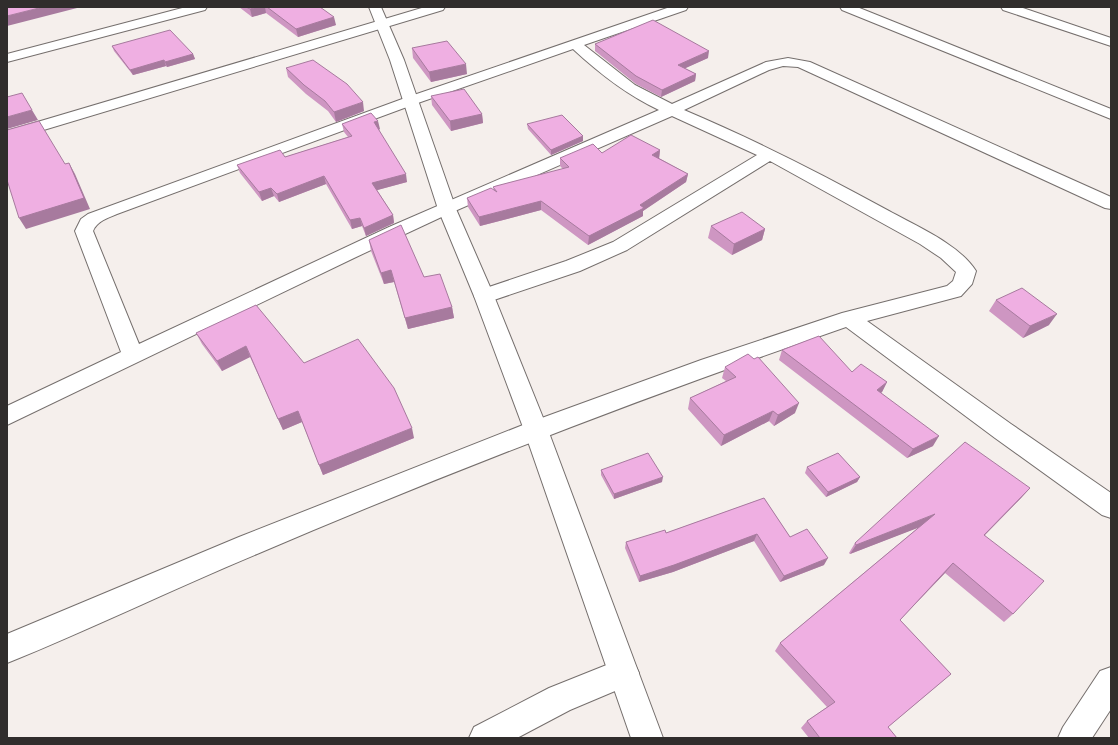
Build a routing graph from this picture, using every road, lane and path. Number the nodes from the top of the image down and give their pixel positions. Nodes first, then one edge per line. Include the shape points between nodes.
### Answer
1 (201, 7) edge
2 (439, 7) edge
3 (682, 7) edge
4 (846, 7) edge
5 (1007, 7) edge
6 (378, 15) edge
7 (1111, 42) edge
8 (576, 44) junction
9 (7, 58) edge
10 (410, 101) junction
11 (671, 110) junction
12 (1111, 114) edge
13 (7, 136) edge
14 (770, 154) junction
15 (1111, 204) edge
16 (447, 209) junction
17 (484, 296) junction
18 (849, 318) junction
19 (133, 355) junction
20 (7, 416) edge
21 (536, 430) junction
22 (1111, 506) edge
23 (7, 649) edge
24 (624, 673) junction
25 (1111, 682) edge
26 (485, 738) edge
27 (647, 738) edge
28 (1074, 738) edge

1 - 9 street
2 - 6 street
3 - 8 street
4 - 12 street
5 - 7 street
6 - 10 street via 397,60
6 - 13 street via 194,81
8 - 10 street
8 - 11 street via 622,82
10 - 16 street
10 - 19 street via 111,210 90,220 84,231
11 - 14 street via 697,119
11 - 15 street via 764,67 781,61 794,62 812,67
11 - 16 street
14 - 17 street via 620,246 573,266
14 - 18 street via 935,245 954,258 966,271 962,284 954,291
16 - 17 street
16 - 19 street via 268,290
17 - 21 street
18 - 21 street
18 - 22 street via 1003,431
19 - 20 street
21 - 23 street via 248,545
21 - 24 street
24 - 26 street via 560,699
24 - 27 street
25 - 28 street

